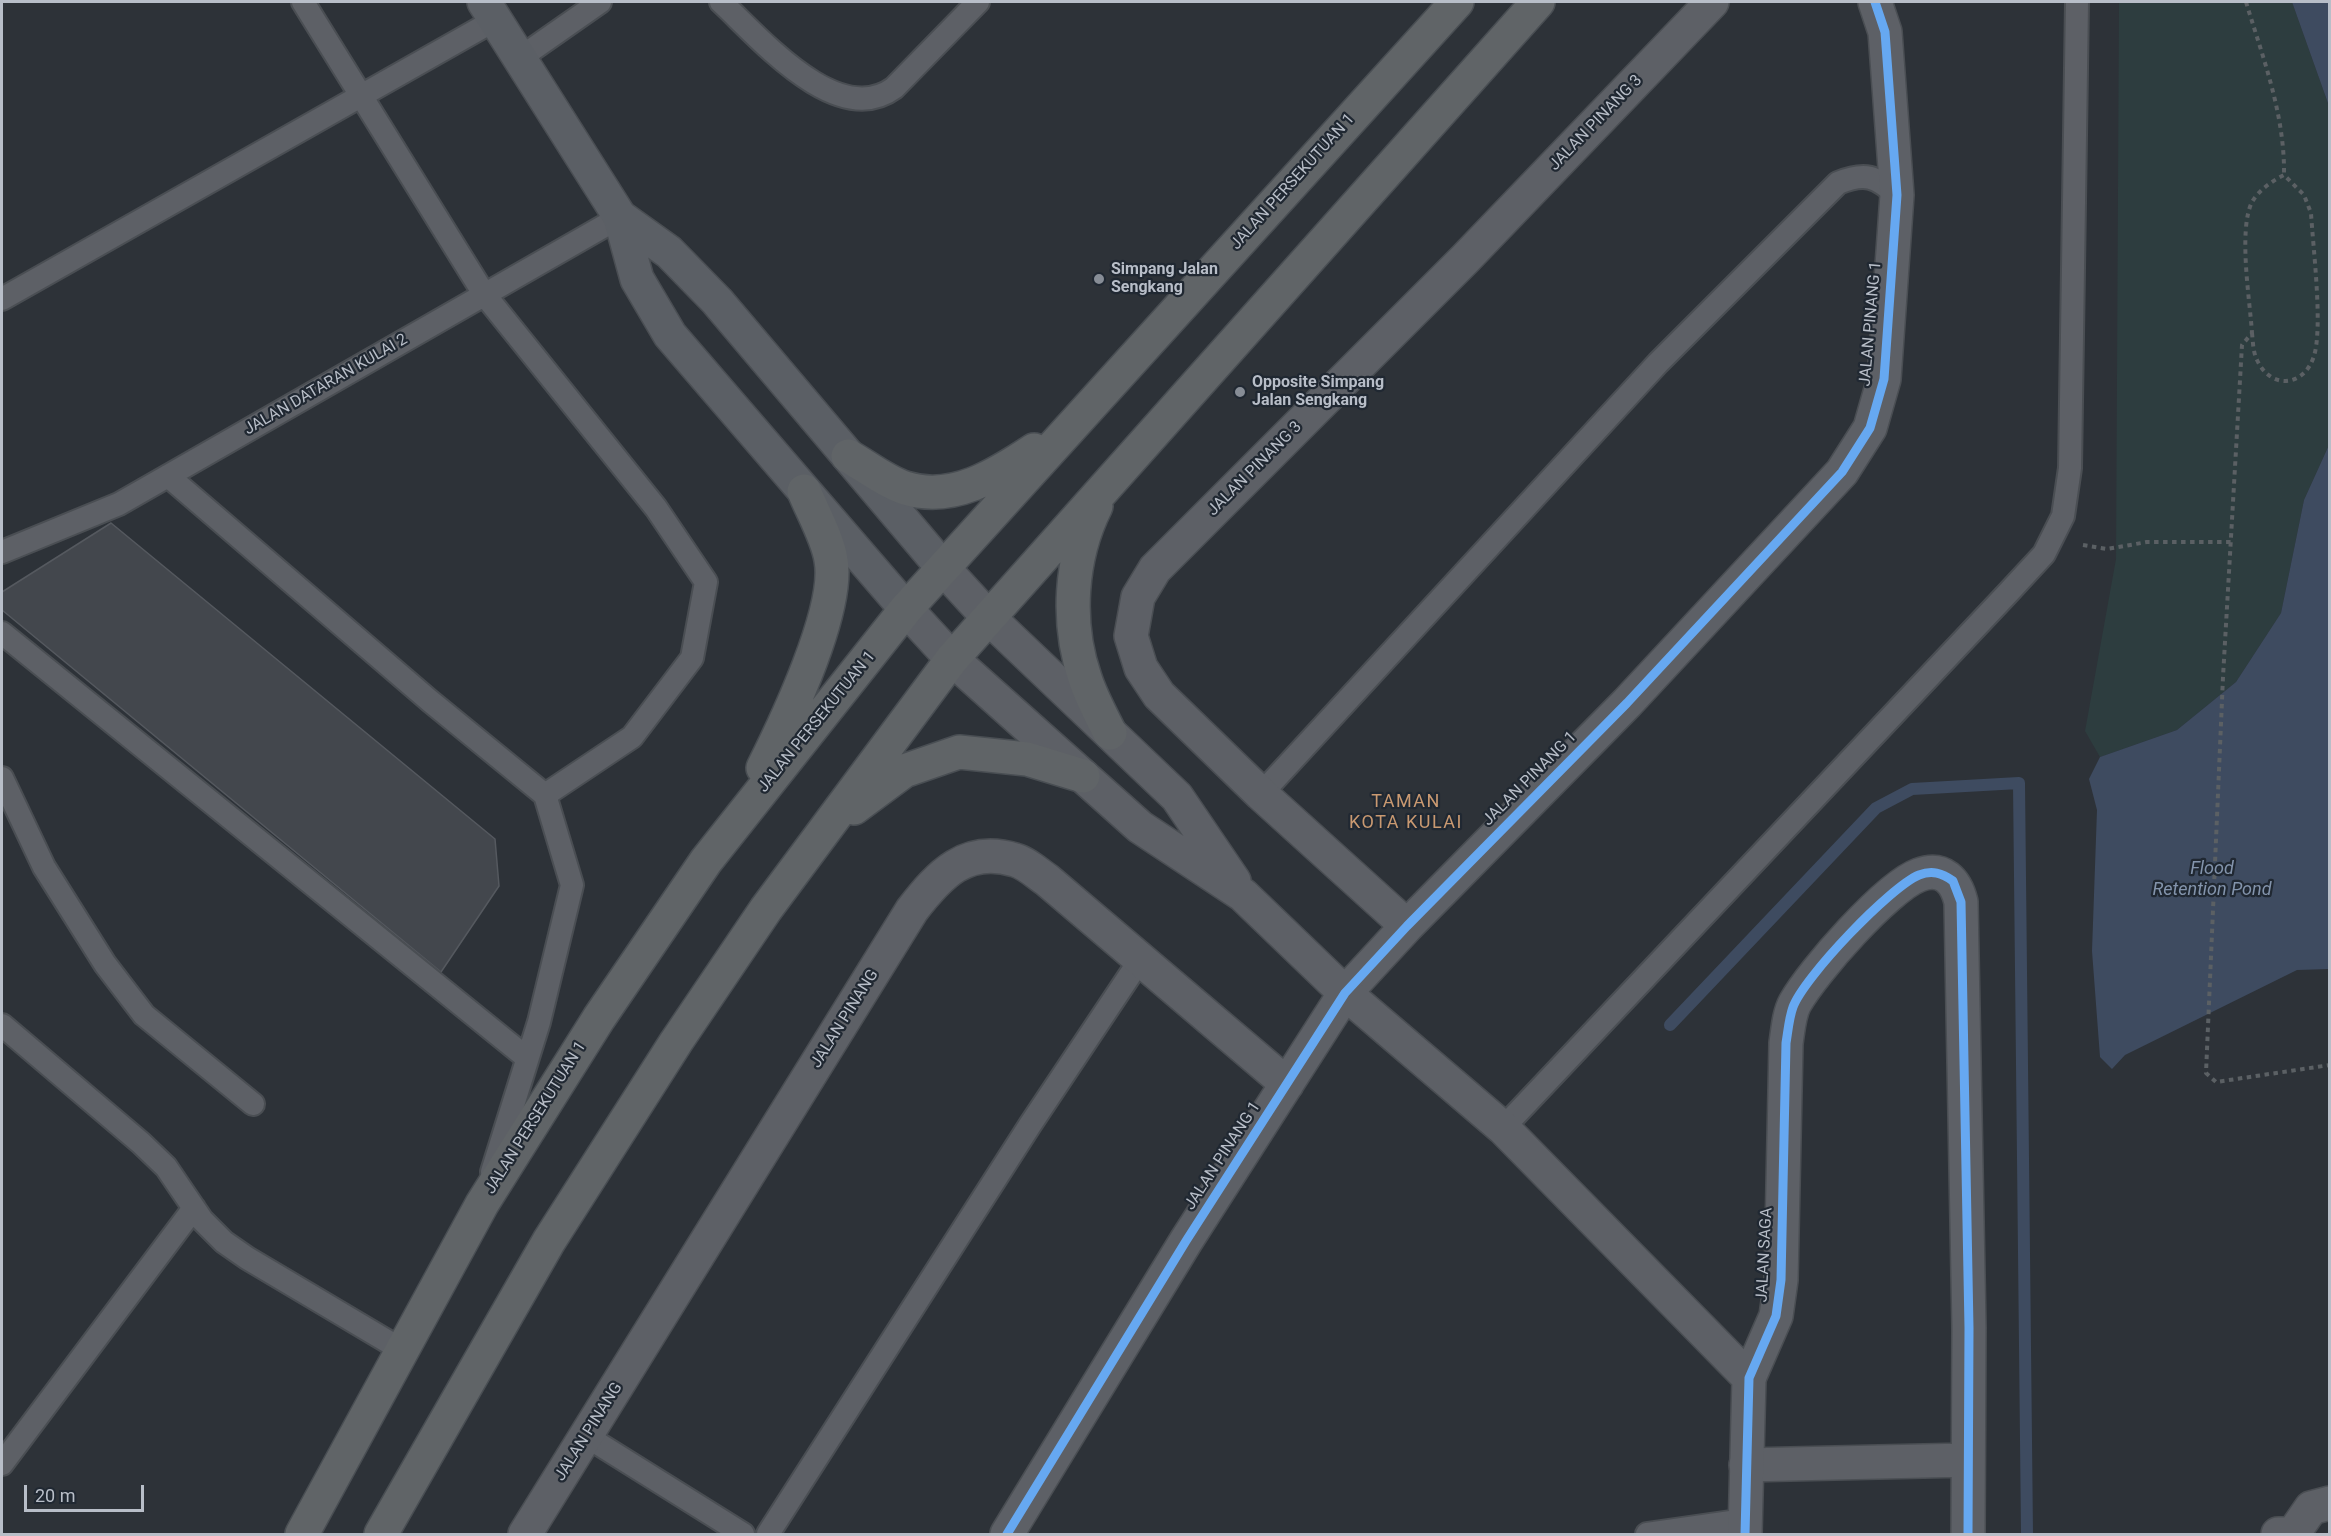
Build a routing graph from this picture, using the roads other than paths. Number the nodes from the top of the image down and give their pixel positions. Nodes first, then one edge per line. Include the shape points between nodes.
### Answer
1 (303, 2) edge
2 (600, 2) edge
3 (721, 2) edge
4 (978, 2) edge
5 (1457, 2) edge
6 (1538, 2) edge
7 (1712, 2) edge
8 (1875, 2) edge
9 (2077, 2) edge
10 (490, 11) edge
11 (520, 58) junction
12 (360, 96) junction
13 (1897, 195) junction
14 (620, 217) junction
15 (484, 294) junction
16 (2, 299) edge
17 (1072, 426) junction
18 (848, 456) junction
19 (168, 476) junction
20 (1108, 483) junction
21 (804, 491) junction
22 (2, 552) edge
23 (943, 568) junction
24 (906, 609) junction
25 (988, 617) junction
26 (2, 633) edge
27 (952, 658) junction
28 (1110, 733) junction
29 (1083, 776) junction
30 (2, 778) edge
31 (1261, 794) junction
32 (545, 795) junction
33 (739, 819) junction
34 (823, 833) junction
35 (1244, 895) junction
36 (1407, 926) junction
37 (1140, 960) junction
38 (1345, 993) junction
39 (2, 1025) edge
40 (527, 1058) junction
41 (1287, 1084) junction
42 (253, 1104) dead end
43 (1503, 1128) junction
44 (482, 1204) junction
45 (194, 1208) junction
46 (402, 1350) junction
47 (1749, 1378) junction
48 (586, 1436) junction
49 (1968, 1460) junction
50 (2, 1464) edge
51 (1746, 1465) junction
52 (2330, 1503) edge
53 (1745, 1527) edge
54 (302, 1534) edge
55 (381, 1534) edge
56 (525, 1534) edge
57 (743, 1534) edge
58 (768, 1534) edge
59 (1007, 1534) edge
60 (1647, 1534) edge
61 (1968, 1534) edge
62 (2278, 1534) edge
63 (2293, 1534) edge

1 - 12 lane
2 - 11 lane
3 - 4 lane via 801,75 838,94 866,98 894,88
5 - 17 highway, JALAN PERSEKUTUAN 1
6 - 20 highway
7 - 31 street, JALAN PINANG 3 via 1465,259 1155,569 1138,597 1131,636 1141,668 1159,695
8 - 13 street, JALAN PINANG 1 via 1885,32
9 - 43 lane via 2070,468 2064,516 2044,554
10 - 11 main road
10 - 12 lane
11 - 14 main road
12 - 15 lane
12 - 16 lane
13 - 31 lane via 1881,180 1857,176 1838,183 1658,363
13 - 36 street, JALAN PINANG 1 via 1884,379 1870,428 1842,472 1627,703
14 - 15 lane, JALAN DATARAN KULAI 2
14 - 18 main road via 669,252 710,293
14 - 21 main road via 637,279 670,335
15 - 19 lane, JALAN DATARAN KULAI 2
15 - 32 lane via 656,508 706,582 692,658 632,737
17 - 18 highway via 989,480 945,492 904,488
17 - 23 highway, JALAN PERSEKUTUAN 1
18 - 23 main road
19 - 22 lane, JALAN DATARAN KULAI 2 via 119,504
19 - 32 lane
20 - 25 highway
20 - 28 highway via 1084,531 1075,577 1074,628 1085,678
21 - 24 main road
21 - 33 highway via 831,560 828,608 779,735
23 - 24 highway, JALAN PERSEKUTUAN 1
23 - 25 street
24 - 27 street
24 - 33 highway, JALAN PERSEKUTUAN 1
25 - 27 highway
25 - 28 street
26 - 40 lane
27 - 29 street
27 - 34 highway
28 - 35 street via 1176,797
29 - 34 highway via 1027,759 959,752 904,771
29 - 35 street via 1140,827
30 - 42 lane via 44,867 144,1015
31 - 36 street, JALAN PINANG 3
32 - 40 lane via 572,885
33 - 44 highway, JALAN PERSEKUTUAN 1 via 599,1018
34 - 55 highway via 676,1042 549,1241
35 - 38 street
36 - 38 street, JALAN PINANG 1
37 - 41 street, JALAN PINANG
37 - 48 street, JALAN PINANG via 1018,860 994,856 962,861 937,878 912,910
37 - 58 lane
38 - 41 street, JALAN PINANG 1
38 - 43 street
39 - 45 lane via 141,1143 166,1167
40 - 44 lane
41 - 59 street, JALAN PINANG 1
43 - 47 street
44 - 46 highway, JALAN PERSEKUTUAN 1
45 - 46 lane via 224,1242 247,1258
45 - 50 lane
46 - 54 highway, JALAN PERSEKUTUAN 1
47 - 49 street, JALAN SAGA via 1776,1316 1782,1280 1786,1043 1793,1006 1807,982 1880,904 1917,876 1936,872 1953,881 1961,902
47 - 51 street, JALAN SAGA
48 - 56 street, JALAN PINANG
48 - 57 lane
49 - 51 street
49 - 61 street, JALAN SAGA
51 - 53 street, JALAN SAGA
52 - 63 street via 2311,1508
53 - 60 lane
62 - 63 street

